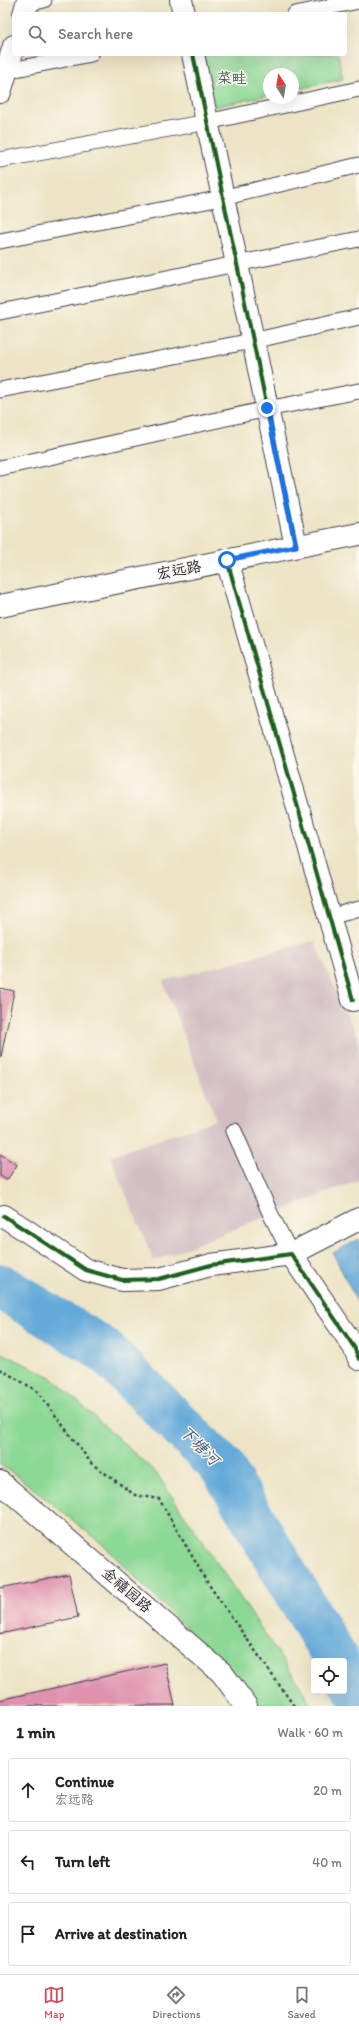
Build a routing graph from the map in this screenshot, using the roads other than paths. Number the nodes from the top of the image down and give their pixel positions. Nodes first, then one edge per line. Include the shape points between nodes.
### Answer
1 (181, 0) edge
2 (359, 1) edge
3 (184, 12) edge
4 (305, 12) edge
5 (12, 52) edge
6 (81, 56) edge
7 (193, 56) edge
8 (6, 71) junction
9 (359, 89) edge
10 (0, 92) edge
11 (207, 122) junction
12 (0, 160) edge
13 (359, 165) edge
14 (222, 198) junction
15 (359, 239) edge
16 (0, 241) edge
17 (236, 263) junction
18 (0, 312) edge
19 (359, 317) edge
20 (252, 340) junction
21 (0, 390) edge
22 (359, 391) edge
23 (267, 408) junction
24 (0, 468) edge
25 (359, 534) edge
26 (296, 546) junction
27 (227, 560) junction
28 (0, 606) edge
29 (359, 908) edge
30 (329, 917) junction
31 (356, 999) edge
32 (234, 1131) dead end
33 (4, 1216) dead end
34 (359, 1219) edge
35 (291, 1254) junction
36 (359, 1359) edge
37 (0, 1482) edge
38 (246, 1706) edge

1 - 3 street
2 - 4 lane
5 - 8 street
6 - 8 lane
7 - 11 street
8 - 10 street
9 - 11 lane
11 - 12 lane
11 - 14 street
13 - 14 lane
14 - 16 lane
14 - 17 street
15 - 17 lane
17 - 18 lane
17 - 20 street
19 - 20 lane
20 - 21 lane
20 - 23 street
22 - 23 lane
23 - 24 lane
23 - 26 street
25 - 26 street, 宏远路
26 - 27 street, 宏远路
27 - 28 street, 宏远路
27 - 30 street
29 - 30 lane
30 - 31 street
32 - 35 lane
33 - 35 street via 86,1270 122,1280 159,1279 211,1265
34 - 35 street
35 - 36 street via 354,1347
37 - 38 street, 金禧园路 via 222,1673

